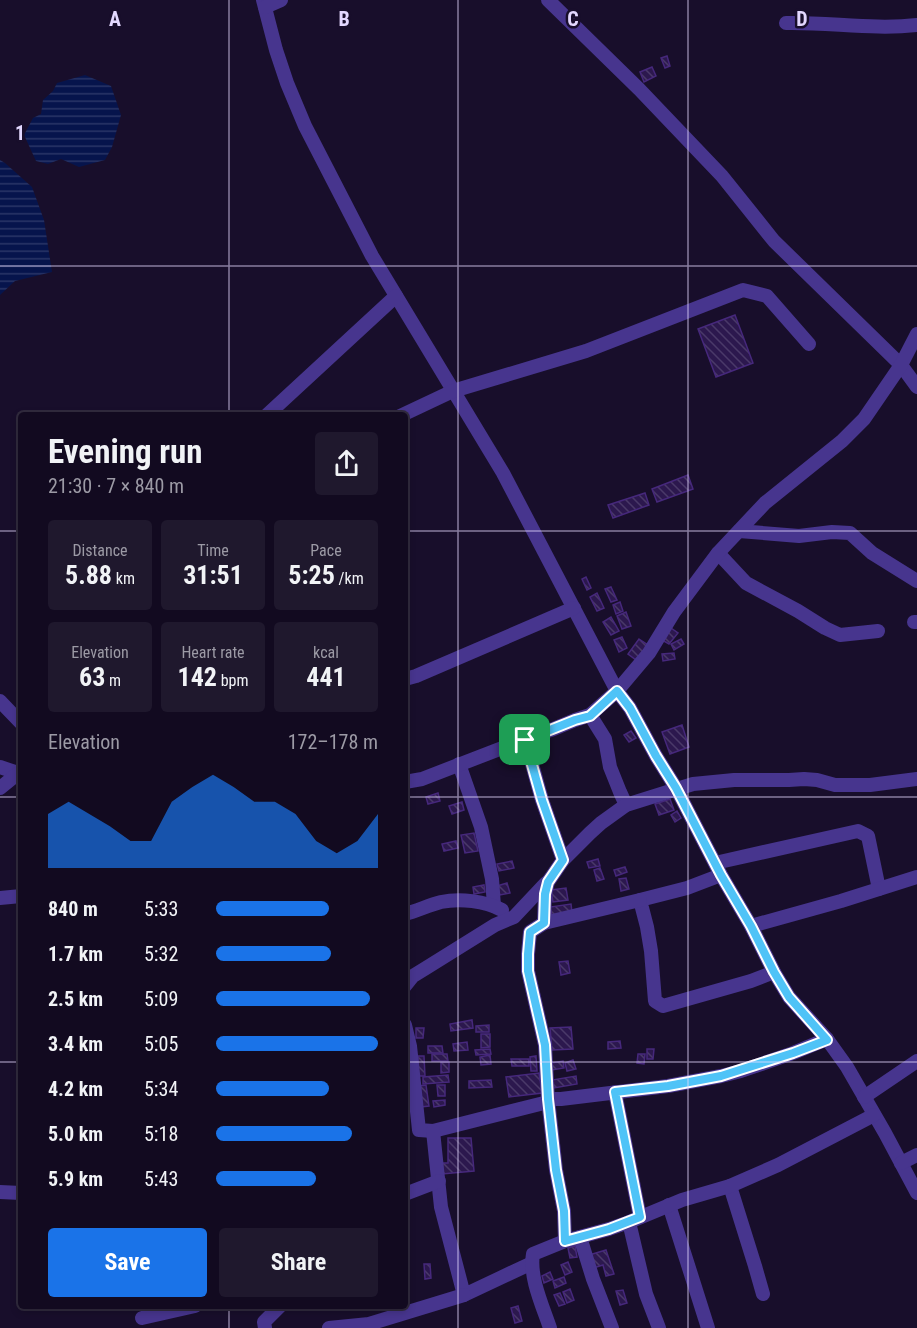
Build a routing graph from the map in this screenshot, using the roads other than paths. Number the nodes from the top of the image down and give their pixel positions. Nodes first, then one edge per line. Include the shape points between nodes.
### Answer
1 (281, 0) edge
2 (548, 0) edge
3 (264, 4) edge
4 (786, 23) dead end
5 (917, 25) edge
6 (396, 296) junction
7 (917, 334) edge
8 (809, 344) dead end
9 (901, 365) junction
10 (917, 387) edge
11 (453, 391) junction
12 (270, 412) edge
13 (408, 412) edge
14 (739, 531) junction
15 (718, 554) junction
16 (917, 581) edge
17 (574, 608) junction
18 (878, 631) dead end
19 (408, 678) edge
20 (617, 691) junction
21 (0, 701) edge
22 (590, 716) junction
23 (18, 720) edge
24 (525, 740) junction
25 (459, 764) junction
26 (0, 766) edge
27 (18, 771) edge
28 (18, 774) edge
29 (917, 779) edge
30 (408, 781) edge
31 (0, 788) edge
32 (676, 788) junction
33 (626, 805) junction
34 (563, 860) junction
35 (718, 869) junction
36 (917, 877) edge
37 (548, 882) junction
38 (879, 889) junction
39 (18, 896) edge
40 (0, 898) edge
41 (640, 900) junction
42 (494, 906) junction
43 (408, 913) edge
44 (514, 917) junction
45 (544, 923) junction
46 (751, 926) junction
47 (774, 972) junction
48 (408, 982) edge
49 (408, 1038) edge
50 (827, 1040) junction
51 (917, 1061) edge
52 (615, 1092) junction
53 (864, 1097) junction
54 (548, 1101) junction
55 (874, 1115) junction
56 (419, 1131) edge
57 (917, 1155) edge
58 (901, 1163) junction
59 (439, 1181) junction
60 (730, 1186) junction
61 (0, 1192) edge
62 (18, 1193) edge
63 (408, 1193) edge
64 (917, 1193) edge
65 (669, 1205) junction
66 (634, 1220) junction
67 (580, 1237) junction
68 (565, 1241) junction
69 (532, 1263) junction
70 (763, 1294) dead end
71 (464, 1295) junction
72 (182, 1309) edge
73 (277, 1309) edge
74 (142, 1318) dead end
75 (265, 1328) edge
76 (329, 1328) edge
77 (550, 1328) edge
78 (612, 1328) edge
79 (659, 1328) edge
80 (708, 1328) edge

1 - 3 street
2 - 9 street via 722,176 774,241
3 - 6 street via 287,83 305,126
4 - 5 street
6 - 11 street
6 - 12 street
7 - 9 street
8 - 11 street via 767,296 743,290 586,351
9 - 10 street
9 - 14 street via 864,419 765,503
11 - 13 street
11 - 17 street via 503,473
14 - 15 street
14 - 16 street via 799,536 850,533 872,553
15 - 18 street via 746,583 825,628 840,635
15 - 20 street via 649,653
17 - 19 street
17 - 20 street
20 - 22 street
20 - 32 street
21 - 23 street
22 - 24 street
22 - 33 street via 605,739 610,766
24 - 25 street
24 - 34 street
25 - 30 street
25 - 42 street via 481,827
26 - 27 street
28 - 31 street
29 - 32 street via 870,785 835,785 804,779 734,780
32 - 33 street
32 - 35 street
33 - 34 street via 601,822
34 - 37 street
35 - 38 street via 858,831 868,836
35 - 41 street via 687,888
35 - 46 street
36 - 38 street
37 - 44 street
37 - 45 street
38 - 46 street
39 - 40 street
41 - 45 street
41 - 47 street via 651,951 655,1002 663,1006
42 - 43 street via 442,902
42 - 44 street
44 - 48 street via 495,925
45 - 54 street via 530,932 528,971 544,1036
46 - 47 street
47 - 50 street via 789,997
49 - 56 street
50 - 52 street via 721,1076
50 - 53 street
51 - 53 street
52 - 54 street
52 - 66 street
53 - 55 street
54 - 56 street
54 - 68 street
55 - 58 street
55 - 60 street via 778,1166
56 - 59 street
57 - 58 street
58 - 64 street
59 - 63 street
59 - 71 street via 441,1207
60 - 65 street
60 - 70 street
61 - 62 street
65 - 66 street
65 - 80 street
66 - 67 street
66 - 79 street via 646,1294
67 - 68 street
67 - 78 street
68 - 69 street via 533,1254
69 - 71 street
69 - 77 street
71 - 76 street via 369,1324
72 - 74 street
73 - 75 street via 264,1322

